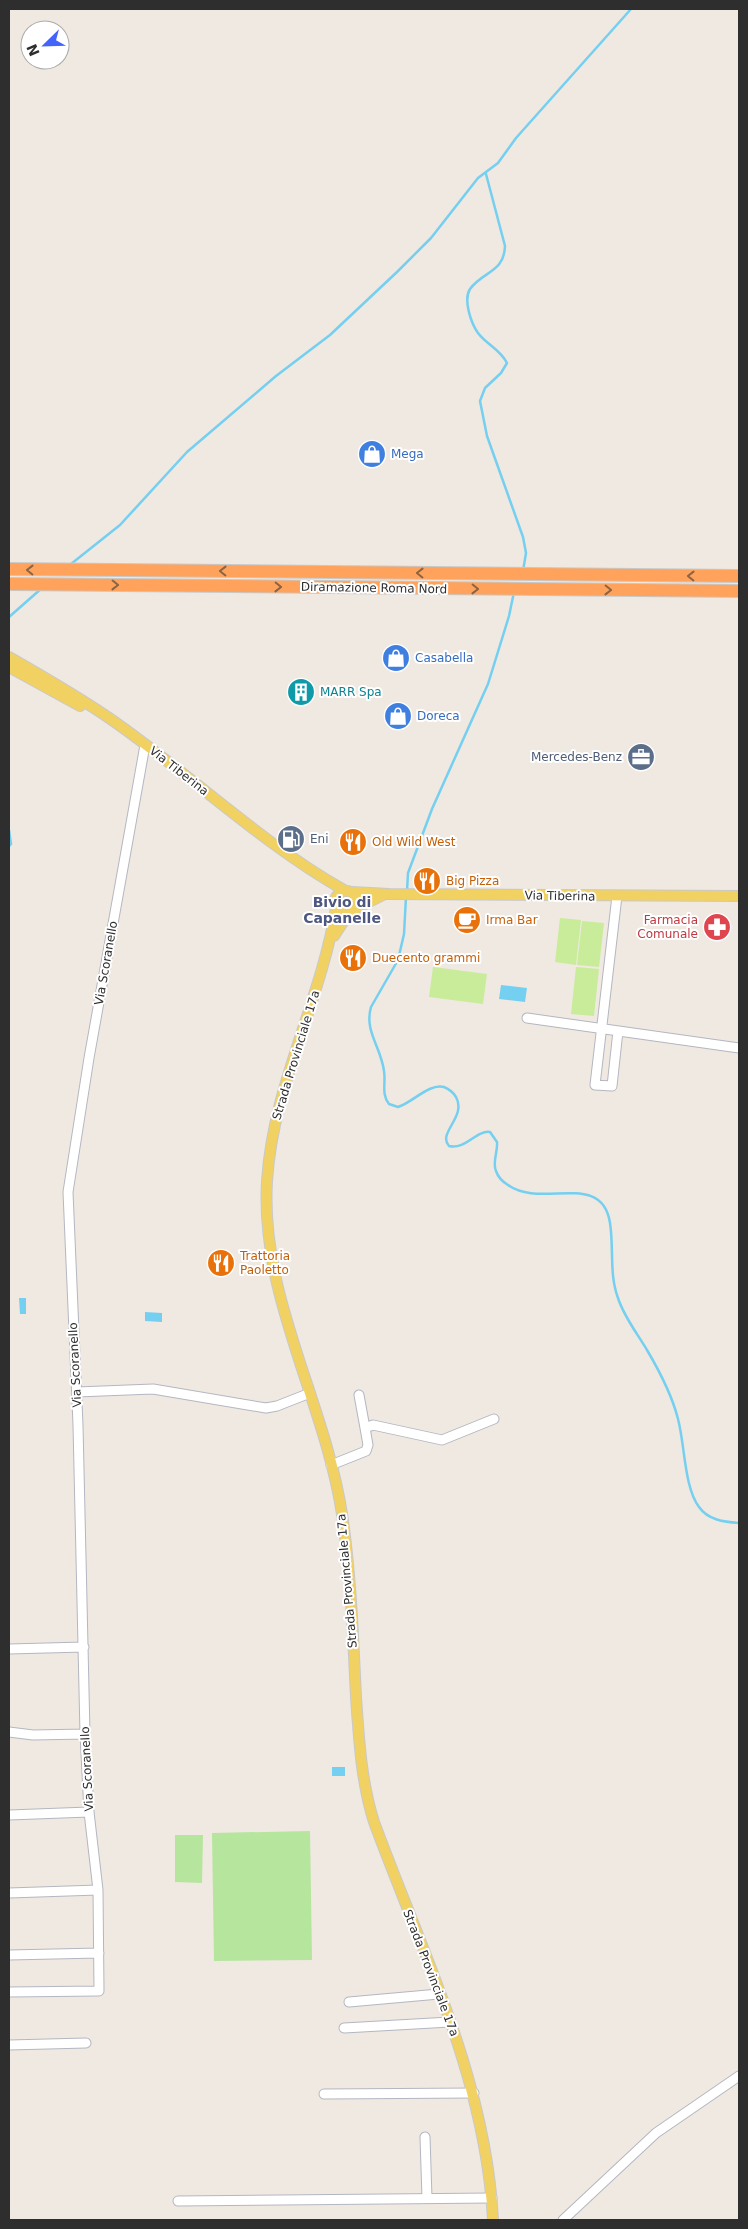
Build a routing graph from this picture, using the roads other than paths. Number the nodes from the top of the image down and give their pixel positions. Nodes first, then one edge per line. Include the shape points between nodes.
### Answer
1 (9, 570) edge
2 (739, 576) edge
3 (9, 584) edge
4 (739, 591) edge
5 (9, 657) edge
6 (9, 667) edge
7 (113, 721) junction
8 (145, 745) junction
9 (316, 874) junction
10 (348, 891) junction
11 (386, 894) junction
12 (617, 896) junction
13 (739, 896) edge
14 (335, 904) junction
15 (352, 911) junction
16 (332, 939) junction
17 (527, 1018) dead end
18 (602, 1029) junction
19 (618, 1031) junction
20 (739, 1048) edge
21 (77, 1392) junction
22 (310, 1392) junction
23 (359, 1395) dead end
24 (494, 1419) dead end
25 (365, 1428) junction
26 (331, 1465) junction
27 (84, 1647) junction
28 (9, 1649) edge
29 (9, 1732) edge
30 (85, 1734) junction
31 (89, 1812) junction
32 (9, 1815) edge
33 (98, 1890) junction
34 (9, 1894) edge
35 (99, 1953) junction
36 (9, 1955) edge
37 (9, 1992) edge
38 (439, 1994) junction
39 (350, 2002) dead end
40 (450, 2022) junction
41 (344, 2028) dead end
42 (86, 2043) dead end
43 (9, 2045) edge
44 (739, 2076) edge
45 (474, 2093) junction
46 (324, 2094) dead end
47 (425, 2137) dead end
48 (427, 2198) junction
49 (492, 2198) junction
50 (178, 2201) dead end
51 (493, 2220) edge
52 (563, 2220) edge

2 -> 1 highway, Diramazione Roma Nord
3 -> 4 highway, Diramazione Roma Nord
5 - 7 main road, Via Tiberina
6 - 7 main road
7 - 8 main road, Via Tiberina
8 - 9 main road, Via Tiberina
8 - 21 street, Via Scoranello via 69,1182
9 - 10 main road, Via Tiberina
9 - 14 main road via 327,885
10 - 11 main road, Via Tiberina
10 - 14 main road via 338,894
10 - 15 main road via 357,901
11 - 12 main road, Via Tiberina
11 - 15 main road
12 - 13 main road, Via Tiberina
12 - 18 street
14 - 15 main road via 342,912
14 - 16 main road
15 - 16 main road
16 - 22 main road, Strada Provinciale 17a via 281,1096 267,1190 273,1264
17 - 18 street
18 - 19 street
18 - 19 street via 595,1085 612,1086
19 - 20 street
21 - 22 street via 130,1388 158,1390 266,1408
21 - 27 street, Via Scoranello
22 - 26 main road, Strada Provinciale 17a
23 - 25 street
24 - 25 street via 442,1440 379,1424
25 - 26 street via 367,1450
26 - 38 main road, Strada Provinciale 17a via 345,1533 364,1784 374,1822
27 - 28 street
27 - 30 street, Via Scoranello
29 - 30 street
30 - 31 street, Via Scoranello
31 - 32 street
31 - 33 street, Via Scoranello
33 - 34 street
33 - 35 street, Via Scoranello
35 - 36 street
35 - 37 street, Via Scoranello via 99,1991
38 - 39 street
38 - 40 main road, Strada Provinciale 17a
40 - 41 street
40 - 45 main road, Strada Provinciale 17a
42 - 43 street
44 - 52 street via 648,2140
45 - 46 street
45 - 49 main road, Strada Provinciale 17a via 486,2146
47 - 48 street
48 - 49 street
48 - 50 street
49 - 51 main road, Strada Provinciale 17a

